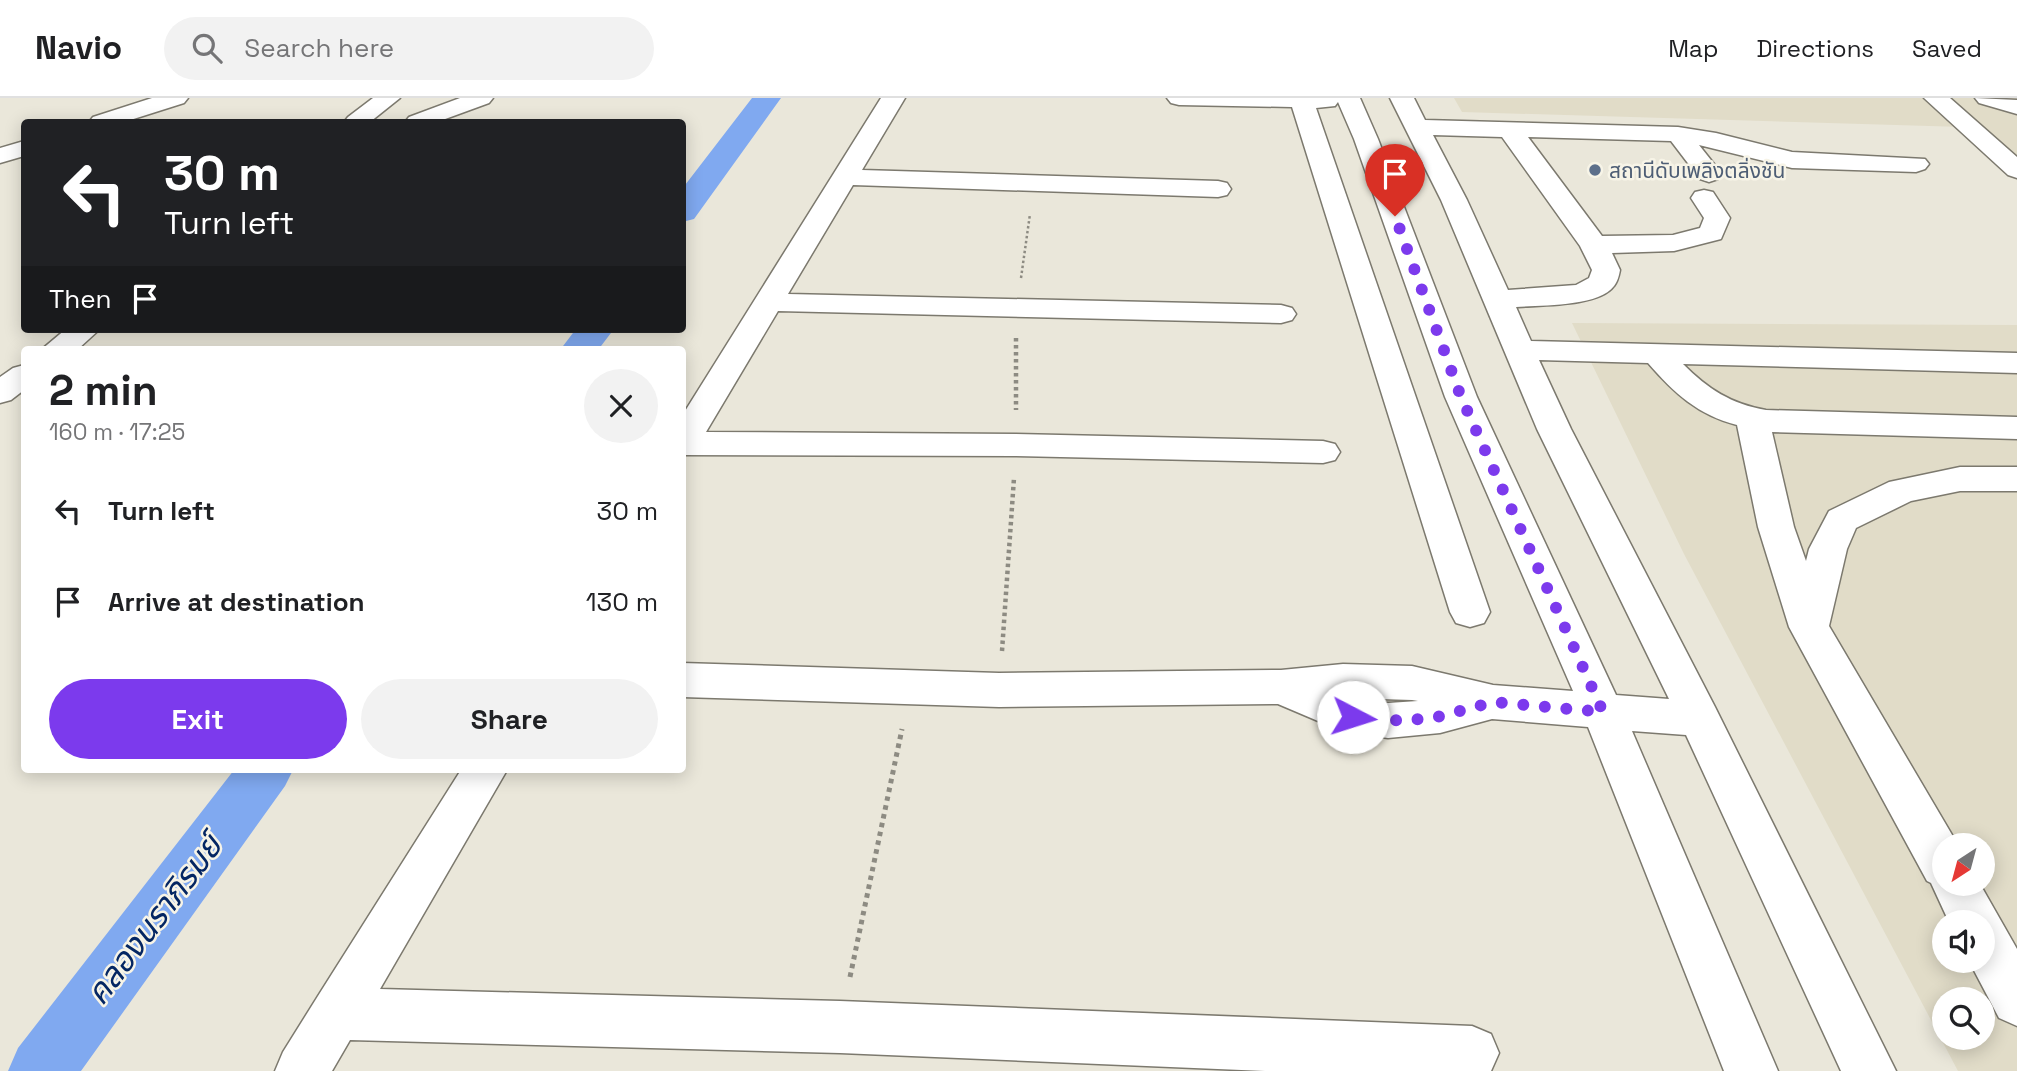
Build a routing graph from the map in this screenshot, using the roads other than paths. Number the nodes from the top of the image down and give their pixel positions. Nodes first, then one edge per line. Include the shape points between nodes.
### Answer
1 (176, 98) edge
2 (388, 98) edge
3 (481, 98) edge
4 (893, 98) edge
5 (1179, 98) edge
6 (1936, 98) edge
7 (1987, 98) edge
8 (1349, 100) edge
9 (1302, 101) junction
10 (2017, 107) edge
11 (1409, 113) edge
12 (110, 119) edge
13 (360, 119) edge
14 (425, 119) edge
15 (1510, 130) junction
16 (1678, 134) junction
17 (21, 149) edge
18 (0, 156) edge
19 (1916, 164) dead end
20 (2017, 170) edge
21 (845, 177) junction
22 (1218, 189) dead end
23 (1594, 245) junction
24 (1498, 300) junction
25 (767, 302) junction
26 (1281, 314) dead end
27 (80, 333) edge
28 (62, 346) edge
29 (1520, 350) junction
30 (1656, 354) junction
31 (2017, 363) edge
32 (21, 376) edge
33 (0, 393) edge
34 (1753, 420) junction
35 (2017, 428) edge
36 (686, 438) edge
37 (686, 443) edge
38 (1323, 452) dead end
39 (2017, 479) edge
40 (1470, 612) dead end
41 (1809, 627) junction
42 (686, 680) edge
43 (1603, 712) junction
44 (1700, 719) junction
45 (483, 773) edge
46 (1932, 845) edge
47 (1995, 959) edge
48 (2017, 1000) edge
49 (336, 1014) junction
50 (1472, 1053) dead end
51 (302, 1071) edge
52 (1751, 1071) edge
53 (1869, 1071) edge

1 - 12 street
2 - 13 street
3 - 14 street
4 - 21 street
5 - 9 street
6 - 20 street
7 - 10 street
8 - 9 street
8 - 43 street via 1461,397
9 - 40 street
11 - 15 street
11 - 24 street
15 - 16 street
15 - 23 street
16 - 19 street via 1792,160
16 - 23 street via 1717,218 1711,233 1674,243
17 - 18 street
21 - 22 street
21 - 25 street
23 - 24 street via 1606,270 1602,283 1582,293
24 - 29 street
25 - 26 street
25 - 36 street
27 - 28 street
29 - 30 street
29 - 44 street via 1554,429
30 - 31 street
30 - 34 street via 1690,391 1715,408
32 - 33 street
34 - 35 street
34 - 41 street via 1776,527
37 - 38 street
39 - 41 street via 1960,479 1902,491 1842,520 1828,549
41 - 46 street
42 - 43 street via 999,691 1281,687 1353,717 1405,721 1493,702
43 - 44 street
43 - 52 street
44 - 53 street
45 - 49 street
47 - 48 street
49 - 50 street via 840,1027
49 - 51 street

